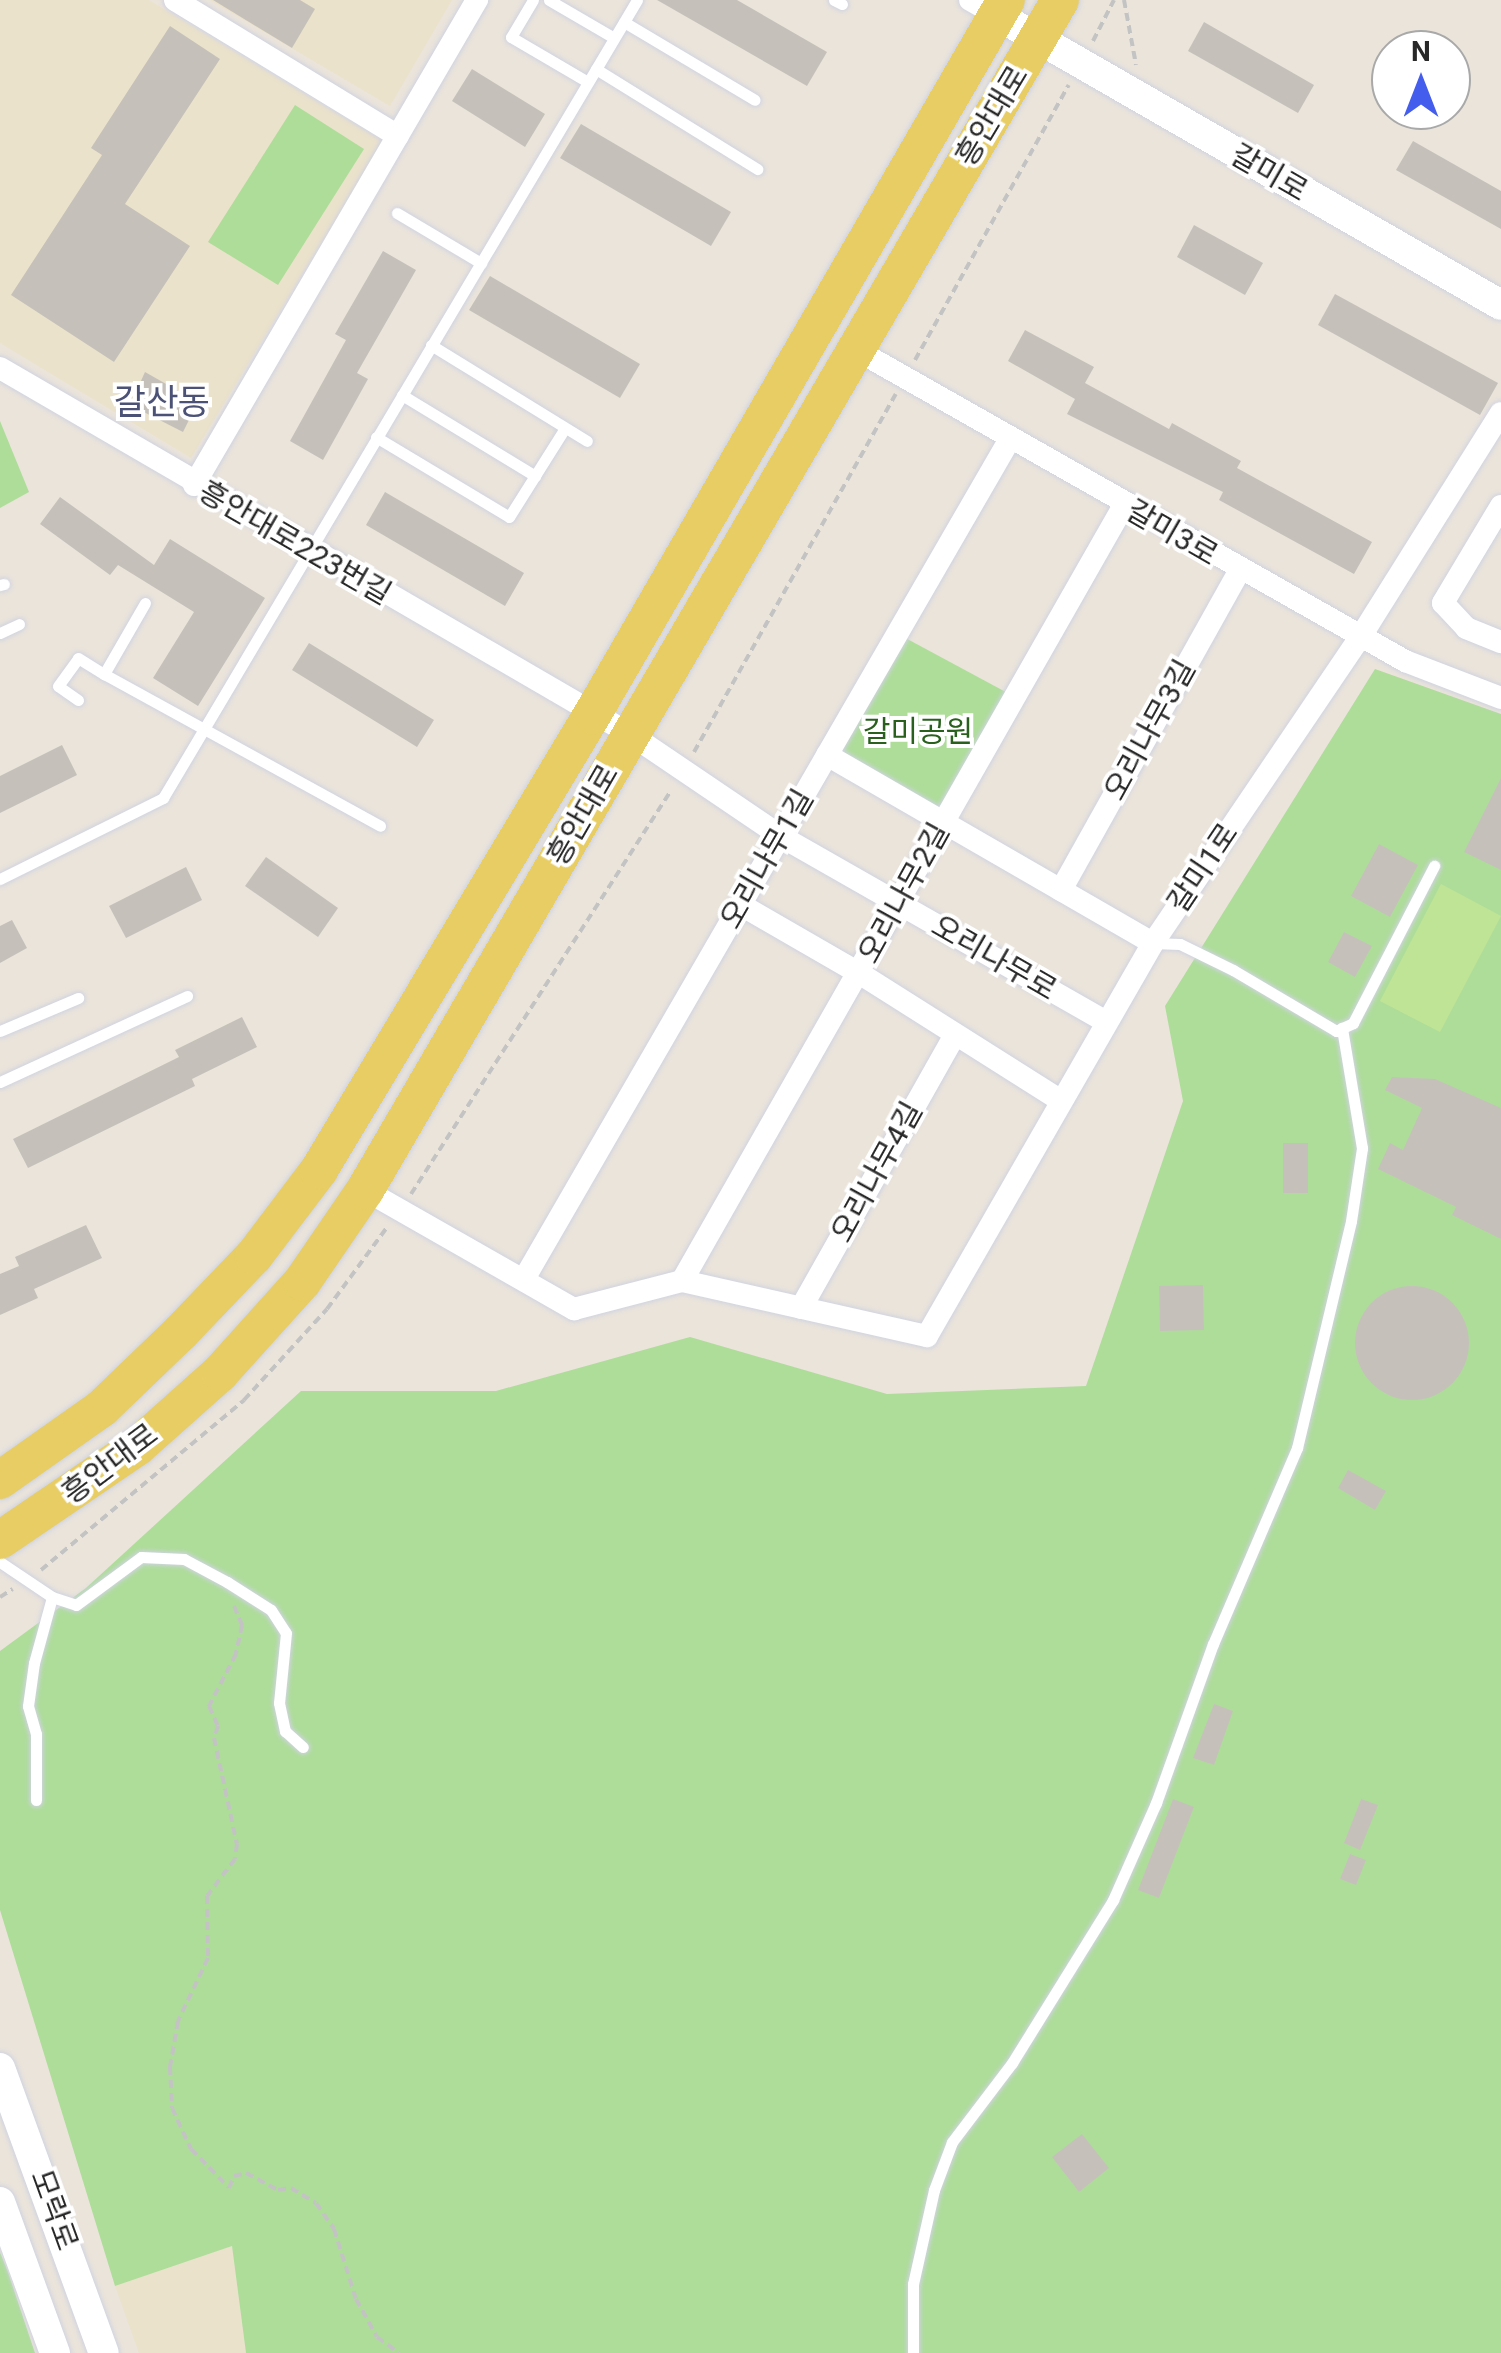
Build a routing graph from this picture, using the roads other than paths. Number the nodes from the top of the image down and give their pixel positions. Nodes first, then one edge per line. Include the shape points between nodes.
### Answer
1 (175, 0) edge
2 (477, 0) edge
3 (533, 0) edge
4 (549, 0) edge
5 (637, 0) edge
6 (1060, 0) edge
7 (991, 5) edge
8 (624, 22) junction
9 (614, 38) junction
10 (1037, 41) junction
11 (596, 69) junction
12 (588, 82) junction
13 (755, 100) dead end
14 (398, 136) junction
15 (757, 169) dead end
16 (397, 213) dead end
17 (480, 263) junction
18 (1501, 304) edge
19 (431, 345) junction
20 (853, 348) junction
21 (0, 368) edge
22 (402, 395) junction
23 (1501, 414) edge
24 (566, 428) junction
25 (376, 437) junction
26 (1010, 439) junction
27 (587, 442) dead end
28 (535, 476) junction
29 (194, 485) junction
30 (1124, 505) junction
31 (1501, 506) edge
32 (310, 551) junction
33 (1238, 570) junction
34 (145, 603) dead end
35 (19, 624) dead end
36 (0, 633) edge
37 (1361, 636) junction
38 (1501, 642) edge
39 (631, 647) junction
40 (668, 669) junction
41 (104, 674) junction
42 (1501, 698) edge
43 (78, 700) dead end
44 (592, 715) junction
45 (202, 731) junction
46 (630, 734) junction
47 (827, 755) junction
48 (942, 825) junction
49 (380, 826) dead end
50 (782, 836) junction
51 (1434, 866) dead end
52 (0, 880) edge
53 (1061, 890) junction
54 (898, 903) junction
55 (741, 904) junction
56 (1153, 942) junction
57 (859, 973) junction
58 (187, 996) dead end
59 (78, 998) dead end
60 (1106, 1022) junction
61 (1342, 1028) junction
62 (0, 1031) edge
63 (954, 1036) junction
64 (0, 1082) edge
65 (1060, 1100) junction
66 (365, 1190) junction
67 (524, 1279) junction
68 (682, 1281) junction
69 (801, 1308) junction
70 (0, 1480) edge
71 (0, 1540) edge
72 (0, 1562) edge
73 (52, 1597) junction
74 (303, 1747) dead end
75 (36, 1800) dead end
76 (0, 2068) edge
77 (0, 2202) edge
78 (55, 2353) edge
79 (104, 2353) edge
80 (914, 2353) edge

1 - 14 street
2 - 14 street
3 - 12 lane via 511,38
4 - 9 lane
5 - 8 lane
6 - 10 main road, 흥안대로
7 - 10 street, 갈미로
7 - 39 main road, 흥안대로
8 - 9 lane
8 - 13 lane
9 - 11 lane
10 - 18 street, 갈미로
10 - 20 main road, 흥안대로
11 - 12 lane
11 - 15 lane
12 - 17 lane
14 - 29 street
16 - 17 lane
17 - 19 lane
19 - 22 lane
19 - 24 lane
20 - 26 street, 갈미3로
20 - 40 main road, 흥안대로
21 - 29 street, 흥안대로223번길
22 - 25 lane
22 - 28 lane
23 - 37 street, 갈미1로
24 - 27 lane
24 - 28 lane
25 - 28 lane via 509,517
25 - 32 lane
26 - 30 street, 갈미3로
26 - 47 street, 오리나무1길
29 - 32 street, 흥안대로223번길
30 - 33 street, 갈미3로
30 - 48 street, 오리나무2길
31 - 38 street via 1444,603 1466,628
32 - 44 street, 흥안대로223번길
32 - 45 lane
33 - 37 street, 갈미3로
33 - 53 street, 오리나무3길
34 - 41 lane
35 - 36 lane
37 - 42 street, 갈미3로 via 1405,661
37 - 56 street, 갈미1로
39 - 40 main road
39 - 44 main road, 흥안대로
40 - 46 main road, 흥안대로
41 - 43 lane via 78,658 58,686
41 - 45 lane
44 - 46 street, 흥안대로223번길
44 - 70 main road, 흥안대로 via 319,1170 254,1256 102,1408
45 - 49 lane
45 - 52 lane via 163,798
46 - 50 street, 오리나무로
46 - 66 main road, 흥안대로
47 - 48 street
47 - 50 street, 오리나무1길
48 - 53 street
48 - 54 street, 오리나무2길
50 - 54 street, 오리나무로
50 - 55 street, 오리나무1길
51 - 61 lane via 1353,1023
53 - 56 street
54 - 57 street, 오리나무2길
54 - 60 street, 오리나무로
55 - 57 street
55 - 67 street, 오리나무1길
56 - 60 street, 갈미1로
56 - 61 lane via 1180,944
57 - 63 street
57 - 68 street, 오리나무2길
58 - 64 lane
59 - 62 lane
60 - 65 street, 갈미1로
61 - 80 lane via 1362,1148 1298,1448 1113,1900 1000,2081 952,2142 913,2284
63 - 65 street
63 - 69 street, 오리나무4길
65 - 69 street, 갈미1로 via 928,1336
66 - 67 street
66 - 71 main road, 흥안대로 via 302,1282 220,1374 137,1447
67 - 68 street via 574,1309
68 - 69 street
72 - 73 lane
73 - 74 lane via 76,1605 142,1557 184,1559 228,1582 271,1610 286,1633 279,1703 285,1731
73 - 75 lane via 28,1706 36,1734
76 - 79 street, 모락로
77 - 78 street, 모락로

